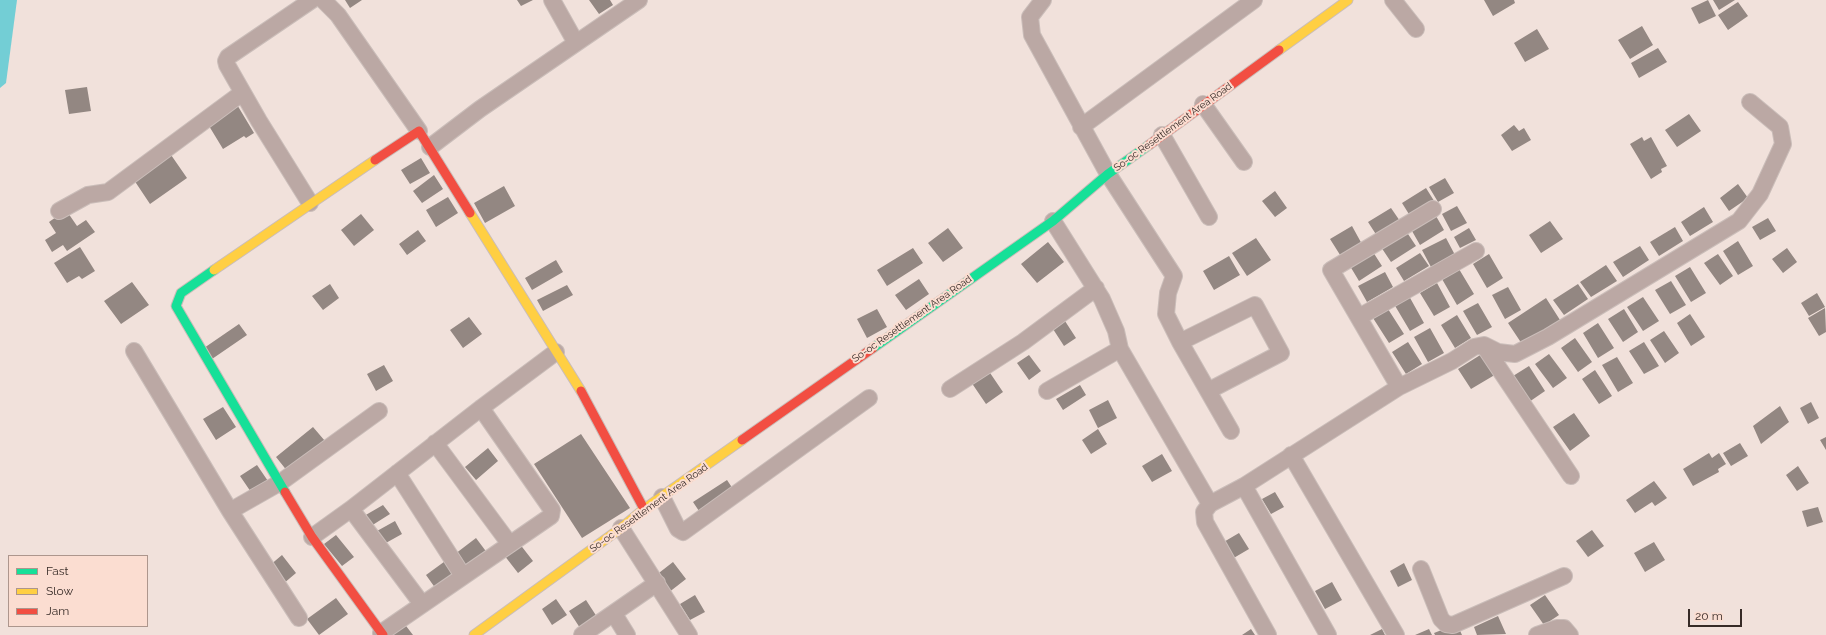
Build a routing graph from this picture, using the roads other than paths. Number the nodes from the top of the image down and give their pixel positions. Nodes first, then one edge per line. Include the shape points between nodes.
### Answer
1 (312, 0) edge
2 (324, 0) edge
3 (552, 0) edge
4 (639, 0) edge
5 (1042, 0) edge
6 (1254, 0) edge
7 (1348, 0) edge
8 (1393, 0) edge
9 (1416, 28) dead end
10 (576, 43) junction
11 (242, 93) junction
12 (1750, 102) dead end
13 (1203, 104) junction
14 (1081, 127) junction
15 (419, 131) junction
16 (1162, 135) junction
17 (430, 146) junction
18 (1244, 162) dead end
19 (1108, 174) junction
20 (310, 203) junction
21 (1433, 210) dead end
22 (59, 211) dead end
23 (1209, 217) dead end
24 (1053, 221) junction
25 (1476, 251) dead end
26 (1096, 288) junction
27 (1359, 316) junction
28 (1180, 342) junction
29 (1484, 345) junction
30 (1120, 349) junction
31 (134, 351) dead end
32 (556, 352) junction
33 (1400, 387) junction
34 (950, 389) dead end
35 (1047, 391) dead end
36 (1208, 391) junction
37 (869, 398) dead end
38 (481, 408) junction
39 (379, 411) dead end
40 (1231, 431) dead end
41 (435, 443) junction
42 (1291, 455) junction
43 (397, 473) junction
44 (1571, 476) dead end
45 (281, 482) junction
46 (1244, 486) junction
47 (662, 497) junction
48 (1210, 504) junction
49 (351, 509) junction
50 (644, 509) junction
51 (230, 511) junction
52 (621, 528) junction
53 (312, 537) junction
54 (509, 543) junction
55 (1421, 570) dead end
56 (463, 576) junction
57 (1564, 576) dead end
58 (657, 583) junction
59 (422, 604) junction
60 (614, 614) junction
61 (299, 618) dead end
62 (382, 634) edge
63 (474, 635) edge
64 (582, 635) edge
65 (627, 635) edge
66 (689, 635) edge
67 (1268, 635) edge
68 (1328, 635) edge
69 (1396, 635) edge
70 (1537, 635) edge
71 (1570, 635) edge

1 - 11 street via 228,57 227,65
2 - 15 street via 338,15
3 - 10 street
4 - 10 street
5 - 14 street via 1030,17 1032,35
6 - 14 street
7 - 13 street, So-oc Resettlement Area Road
8 - 9 street
10 - 17 street
11 - 20 street
11 - 22 street via 108,192 88,195
12 - 29 street via 1780,127 1783,144 1760,194 1739,222 1520,352 1508,355
13 - 16 street, So-oc Resettlement Area Road
13 - 18 street
14 - 19 street
15 - 17 street
15 - 20 street
16 - 19 street, So-oc Resettlement Area Road
16 - 23 street
17 - 32 street
19 - 24 street, So-oc Resettlement Area Road
19 - 28 street via 1174,276 1168,293 1166,314
20 - 45 street via 181,293 176,306
21 - 27 street via 1331,270
24 - 26 street
24 - 47 street, So-oc Resettlement Area Road
25 - 27 street
26 - 30 street via 1116,331
26 - 34 street via 1023,342
27 - 33 street
28 - 36 street
28 - 36 street via 1255,305 1281,352
29 - 33 street via 1474,347
29 - 44 street
30 - 35 street
30 - 48 street
31 - 51 street
32 - 38 street
32 - 50 street via 589,404
33 - 42 street
36 - 40 street
37 - 47 street via 683,532 678,529
38 - 41 street
38 - 54 street via 552,510 551,516
39 - 45 street
41 - 43 street
41 - 54 street
42 - 46 street
42 - 69 street
43 - 49 street
43 - 56 street
45 - 51 street
45 - 53 street
46 - 48 street
46 - 68 street
47 - 50 street, So-oc Resettlement Area Road
48 - 67 street via 1204,512 1205,522
49 - 53 street
49 - 59 street
50 - 52 street, So-oc Resettlement Area Road
51 - 61 street
52 - 58 street
52 - 63 street, So-oc Resettlement Area Road
53 - 62 street
54 - 56 street
55 - 57 street via 1441,619 1446,624 1453,625
56 - 59 street
58 - 60 street
58 - 66 street
59 - 62 street
60 - 64 street
60 - 65 street
70 - 71 street via 1557,628 1564,628

